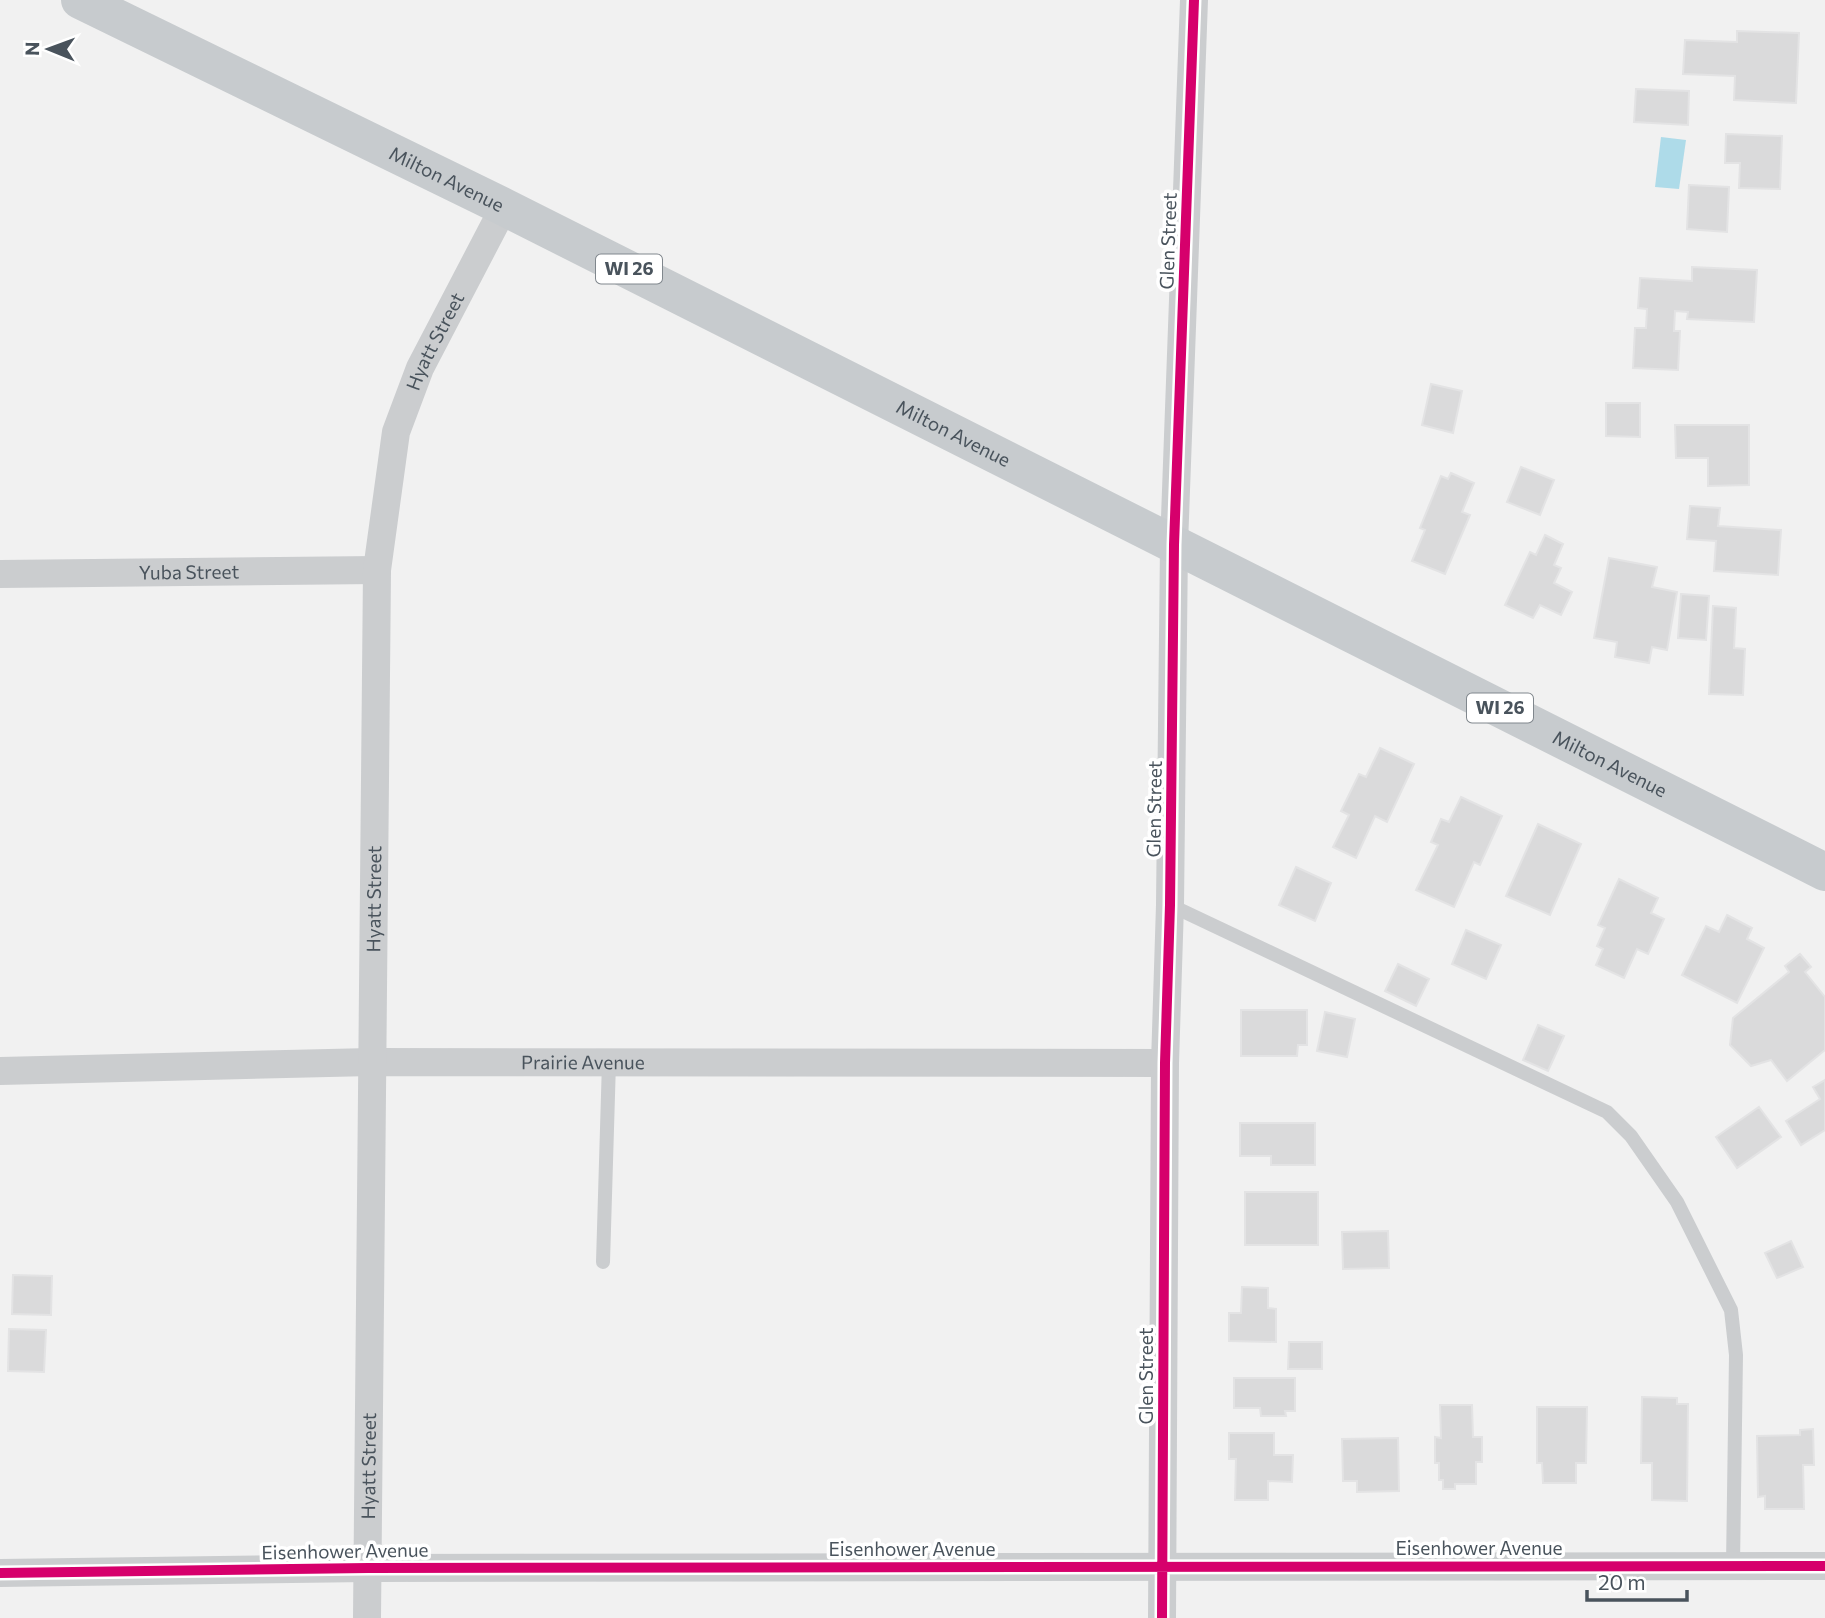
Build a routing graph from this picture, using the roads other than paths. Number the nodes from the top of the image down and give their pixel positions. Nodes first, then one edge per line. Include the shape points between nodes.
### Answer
1 (80, 0) edge
2 (1194, 0) edge
3 (504, 207) junction
4 (1174, 545) junction
5 (377, 570) junction
6 (0, 574) edge
7 (1825, 872) edge
8 (1170, 905) junction
9 (371, 1062) junction
10 (609, 1062) junction
11 (1165, 1063) junction
12 (0, 1070) edge
13 (603, 1262) dead end
14 (1733, 1565) junction
15 (1162, 1566) junction
16 (1825, 1566) edge
17 (368, 1568) junction
18 (0, 1573) edge
19 (368, 1618) edge
20 (1161, 1618) edge

1 - 3 main road, Milton Avenue / WI 26
2 - 4 street, Glen Street
3 - 4 main road, Milton Avenue / WI 26
3 - 5 street, Hyatt Street via 420,368 396,432
4 - 7 main road, Milton Avenue / WI 26
4 - 8 street, Glen Street
5 - 6 street, Yuba Street
5 - 9 street, Hyatt Street
8 - 11 street, Glen Street
8 - 14 lane via 1607,1112 1631,1136 1677,1202 1731,1310 1736,1355
9 - 10 street, Prairie Avenue
9 - 12 street, Prairie Avenue
9 - 17 street, Hyatt Street
10 - 11 street, Prairie Avenue
10 - 13 lane
11 - 15 street, Glen Street
14 - 15 street, Eisenhower Avenue
14 - 16 street, Eisenhower Avenue
15 - 17 street, Eisenhower Avenue
15 - 20 street, Glen Street
17 - 18 street, Eisenhower Avenue
17 - 19 street, Hyatt Street

